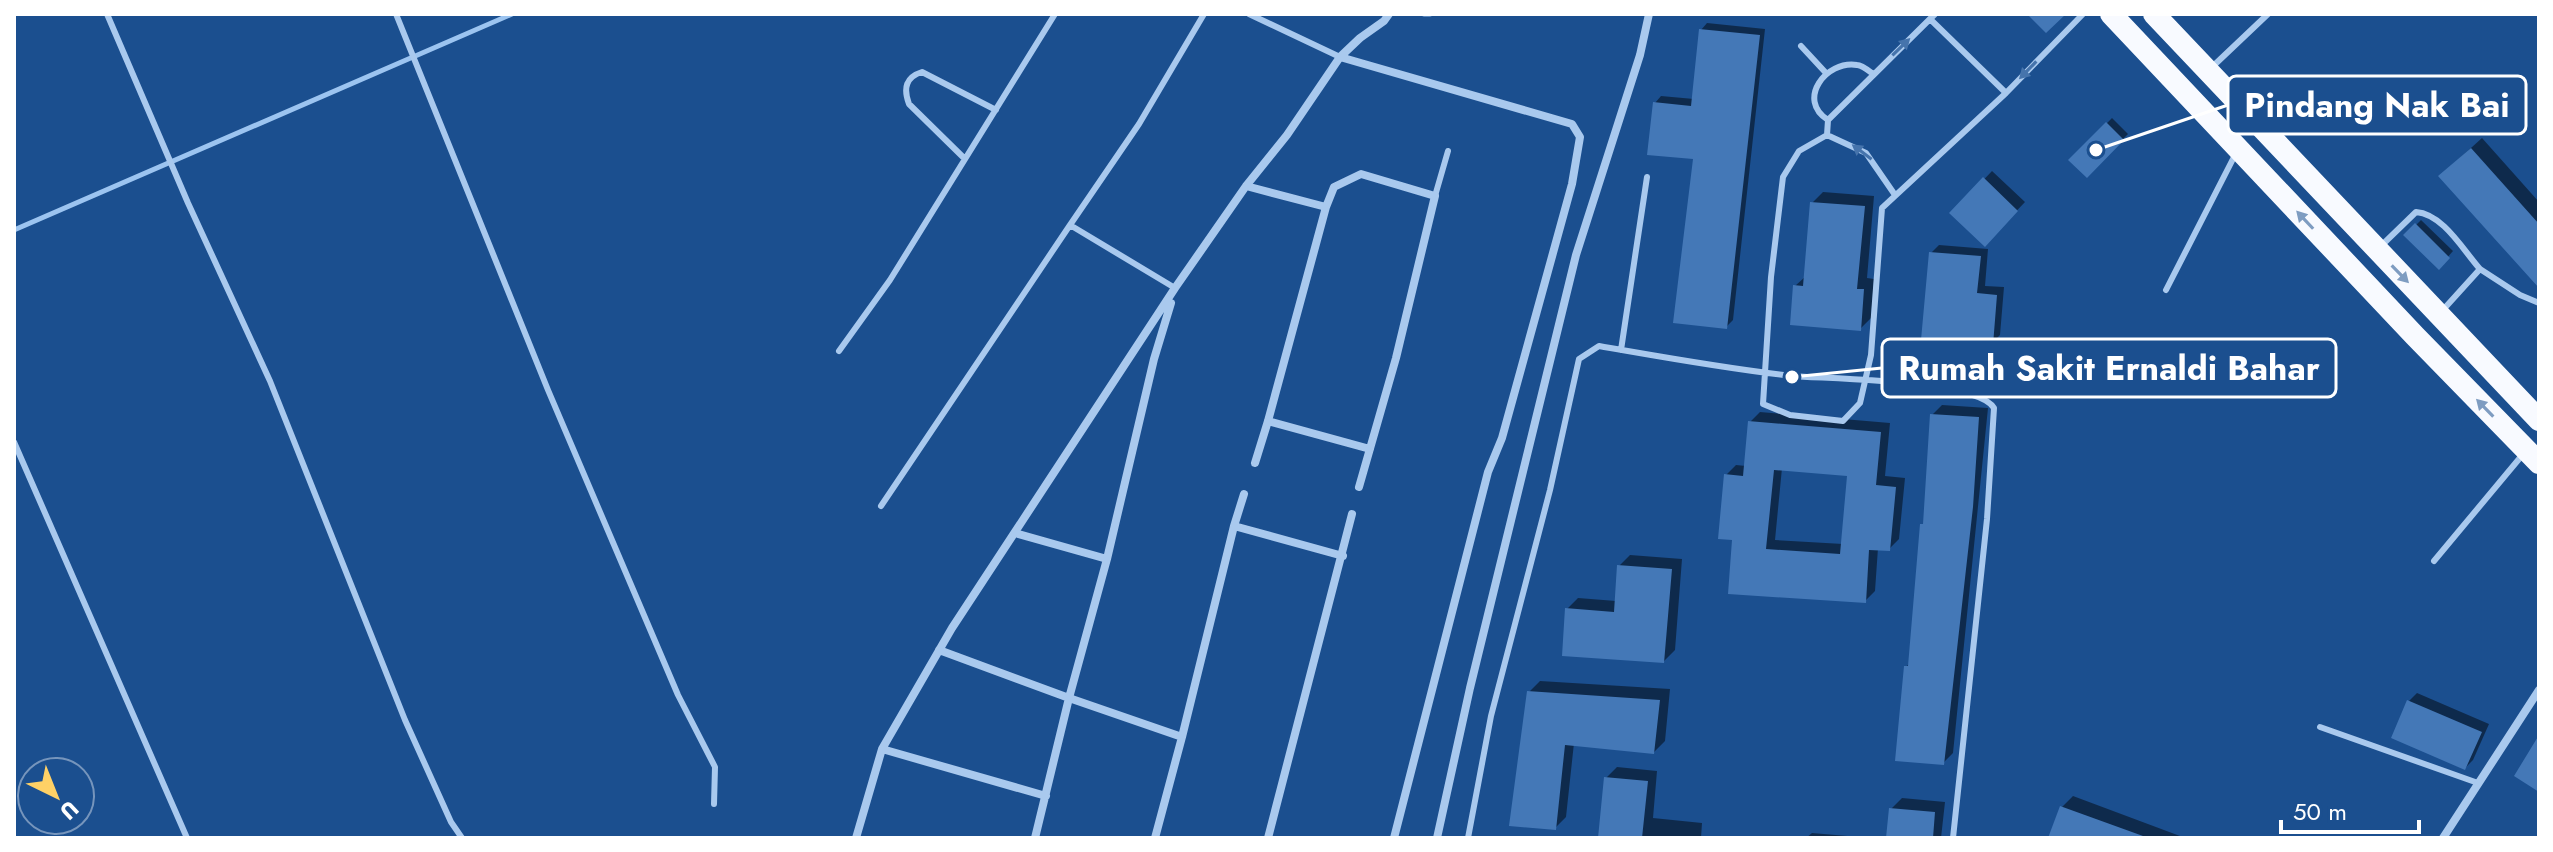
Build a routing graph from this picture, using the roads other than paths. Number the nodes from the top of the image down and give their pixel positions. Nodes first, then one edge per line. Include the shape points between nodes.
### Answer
1 (107, 14) edge
2 (1055, 14) edge
3 (1204, 14) edge
4 (1249, 14) edge
5 (1649, 14) edge
6 (2083, 14) edge
7 (2111, 14) edge
8 (2154, 14) edge
9 (2268, 14) edge
10 (397, 16) edge
11 (1933, 16) edge
12 (1386, 18) edge
13 (1801, 46) dead end
14 (1340, 57) junction
15 (2208, 71) junction
16 (1826, 73) junction
17 (1873, 74) junction
18 (2006, 93) junction
19 (996, 110) junction
20 (1828, 120) junction
21 (1827, 135) junction
22 (2238, 150) junction
23 (1448, 151) dead end
24 (965, 159) junction
25 (1647, 177) dead end
26 (1246, 186) junction
27 (1895, 195) junction
28 (1435, 196) junction
29 (1326, 207) junction
30 (1070, 225) junction
31 (2377, 250) junction
32 (2480, 269) junction
33 (1175, 288) junction
34 (2166, 290) dead end
35 (2539, 303) edge
36 (2439, 315) junction
37 (1621, 350) junction
38 (839, 351) dead end
39 (1766, 371) junction
40 (1865, 378) junction
41 (2539, 420) edge
42 (1268, 421) junction
43 (14, 442) edge
44 (1370, 449) junction
45 (2533, 457) edge
46 (1255, 463) dead end
47 (1359, 487) dead end
48 (1244, 494) dead end
49 (881, 506) dead end
50 (1352, 514) dead end
51 (1234, 526) junction
52 (1015, 533) junction
53 (1343, 556) junction
54 (1107, 559) junction
55 (2434, 561) dead end
56 (939, 650) junction
57 (2539, 690) edge
58 (1069, 698) junction
59 (2320, 727) dead end
60 (1182, 737) junction
61 (882, 749) junction
62 (2478, 783) junction
63 (1046, 796) junction
64 (714, 804) dead end
65 (187, 838) edge
66 (462, 838) edge
67 (856, 838) edge
68 (1035, 838) edge
69 (1155, 838) edge
70 (1268, 838) edge
71 (1394, 838) edge
72 (1437, 838) edge
73 (1468, 838) edge
74 (1953, 838) edge
75 (2443, 838) edge

1 - 66 lane via 270,381 405,720
2 - 19 lane
3 - 30 lane via 1139,124
4 - 14 lane
5 - 72 street via 1576,255
6 -> 18 lane
7 - 22 highway
8 - 15 highway
9 - 15 lane
10 - 64 lane via 548,390 678,695 715,767
17 -> 11 lane
11 - 18 lane
12 - 14 street
13 - 16 lane
14 - 26 street
14 - 71 street via 1572,124 1580,137 1572,184 1488,472
15 - 31 highway
16 - 17 lane via 1859,64
16 - 20 lane via 1813,102
17 - 20 lane
18 - 27 lane
19 - 24 lane
19 - 24 lane via 922,72 912,75 905,93 909,104
20 - 21 lane
27 -> 21 lane via 1866,153
21 - 39 lane via 1799,151 1783,177
22 - 34 lane
45 -> 22 highway
23 - 28 lane
24 - 38 lane
25 - 37 lane
26 - 29 street
26 - 33 street
27 - 40 lane via 1882,208
28 - 29 street via 1361,174 1334,187
28 - 44 street
29 - 42 street
30 - 33 lane
30 - 49 lane
31 - 32 lane via 2416,212 2428,213
31 -> 36 highway
32 - 35 lane
32 - 36 lane
33 - 52 street
33 - 54 street
36 - 41 highway
37 - 39 lane
37 - 73 lane via 1599,346 1579,359 1491,716
39 - 40 lane
39 - 40 lane via 1763,404 1790,415 1843,421 1860,403
40 - 74 lane via 1966,393 1983,397 1994,408
42 - 44 street
42 - 46 street
43 - 65 lane
44 - 47 street
45 - 55 lane
48 - 51 street
50 - 53 street
51 - 53 street
51 - 60 street
52 - 54 street
52 - 56 street
53 - 70 street
54 - 58 street
56 - 58 street
56 - 61 street
57 - 62 street
58 - 60 street
58 - 63 street
59 - 62 lane
60 - 69 street
61 - 63 street
61 - 67 street
62 - 75 street
63 - 68 street

